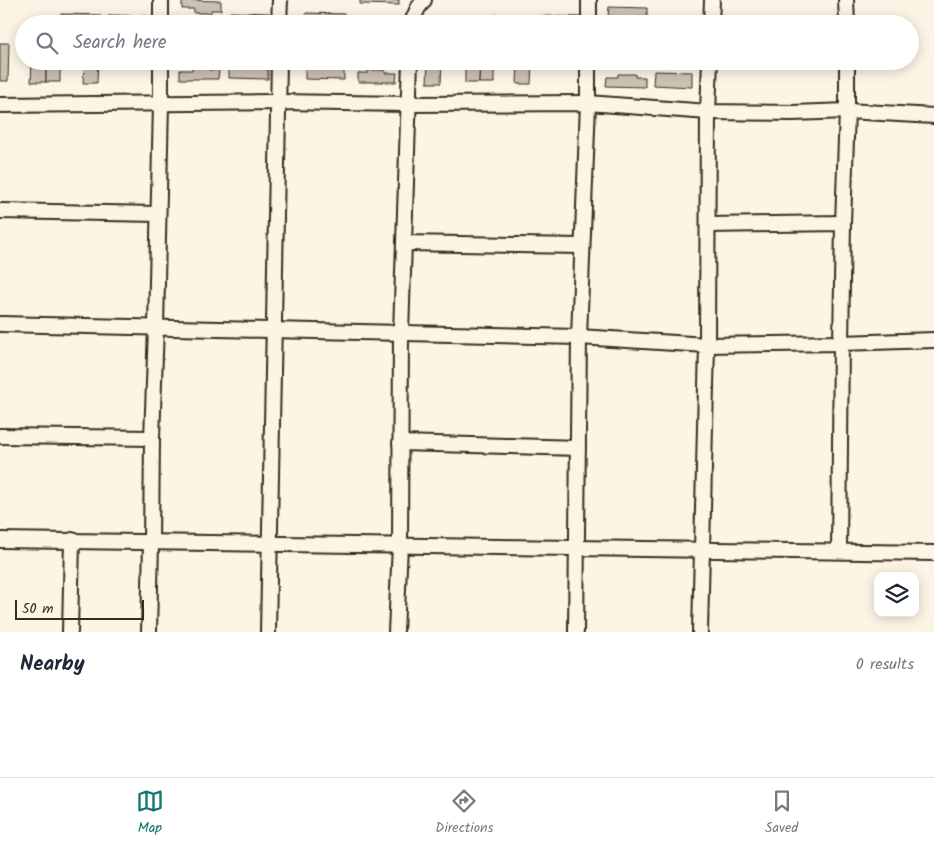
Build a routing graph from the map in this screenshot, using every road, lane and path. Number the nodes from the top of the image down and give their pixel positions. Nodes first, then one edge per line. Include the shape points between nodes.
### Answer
1 (161, 0) edge
2 (280, 0) edge
3 (424, 0) edge
4 (589, 0) edge
5 (712, 0) edge
6 (846, 0) edge
7 (161, 15) edge
8 (279, 15) edge
9 (415, 15) edge
10 (589, 15) edge
11 (711, 15) edge
12 (847, 15) edge
13 (161, 70) edge
14 (279, 70) edge
15 (410, 70) edge
16 (588, 70) edge
17 (710, 70) edge
18 (847, 70) edge
19 (278, 102) junction
20 (161, 103) junction
21 (408, 104) junction
22 (588, 104) junction
23 (0, 105) edge
24 (708, 112) junction
25 (847, 112) junction
26 (934, 116) edge
27 (0, 211) edge
28 (158, 214) junction
29 (843, 223) junction
30 (708, 225) junction
31 (404, 243) junction
32 (582, 246) junction
33 (0, 324) edge
34 (156, 327) junction
35 (274, 330) junction
36 (401, 333) junction
37 (579, 337) junction
38 (934, 340) edge
39 (840, 343) junction
40 (706, 345) junction
41 (0, 436) edge
42 (152, 438) junction
43 (400, 443) junction
44 (578, 448) junction
45 (0, 540) edge
46 (72, 540) junction
47 (151, 542) junction
48 (270, 543) junction
49 (400, 545) junction
50 (577, 547) junction
51 (702, 549) junction
52 (840, 551) junction
53 (934, 553) edge
54 (70, 632) edge
55 (149, 632) edge
56 (268, 632) edge
57 (396, 632) edge
58 (576, 632) edge
59 (700, 632) edge

1 - 7 street
2 - 8 street
3 - 9 street
4 - 10 street
5 - 11 street
6 - 12 street
13 - 20 street
14 - 19 street
15 - 21 street
16 - 22 street
17 - 24 street
18 - 25 street
19 - 20 street
19 - 21 street
19 - 35 street
20 - 23 street
20 - 28 street
21 - 22 street
21 - 31 street
22 - 24 street
22 - 32 street
24 - 25 street
24 - 30 street
25 - 26 street
25 - 29 street
27 - 28 street
28 - 34 street
29 - 30 street
29 - 39 street
30 - 40 street
31 - 32 street
31 - 36 street
32 - 37 street
33 - 34 street
34 - 35 street
34 - 42 street
35 - 36 street
35 - 48 street
36 - 37 street
36 - 43 street
37 - 40 street
37 - 44 street
38 - 39 street
39 - 40 street
39 - 52 street
40 - 51 street
41 - 42 street
42 - 47 street
43 - 44 street
43 - 49 street
44 - 50 street
45 - 46 street
46 - 47 street
46 - 54 street
47 - 48 street
47 - 55 street
48 - 49 street
48 - 56 street
49 - 50 street
49 - 57 street
50 - 51 street
50 - 58 street
51 - 52 street
51 - 59 street
52 - 53 street

